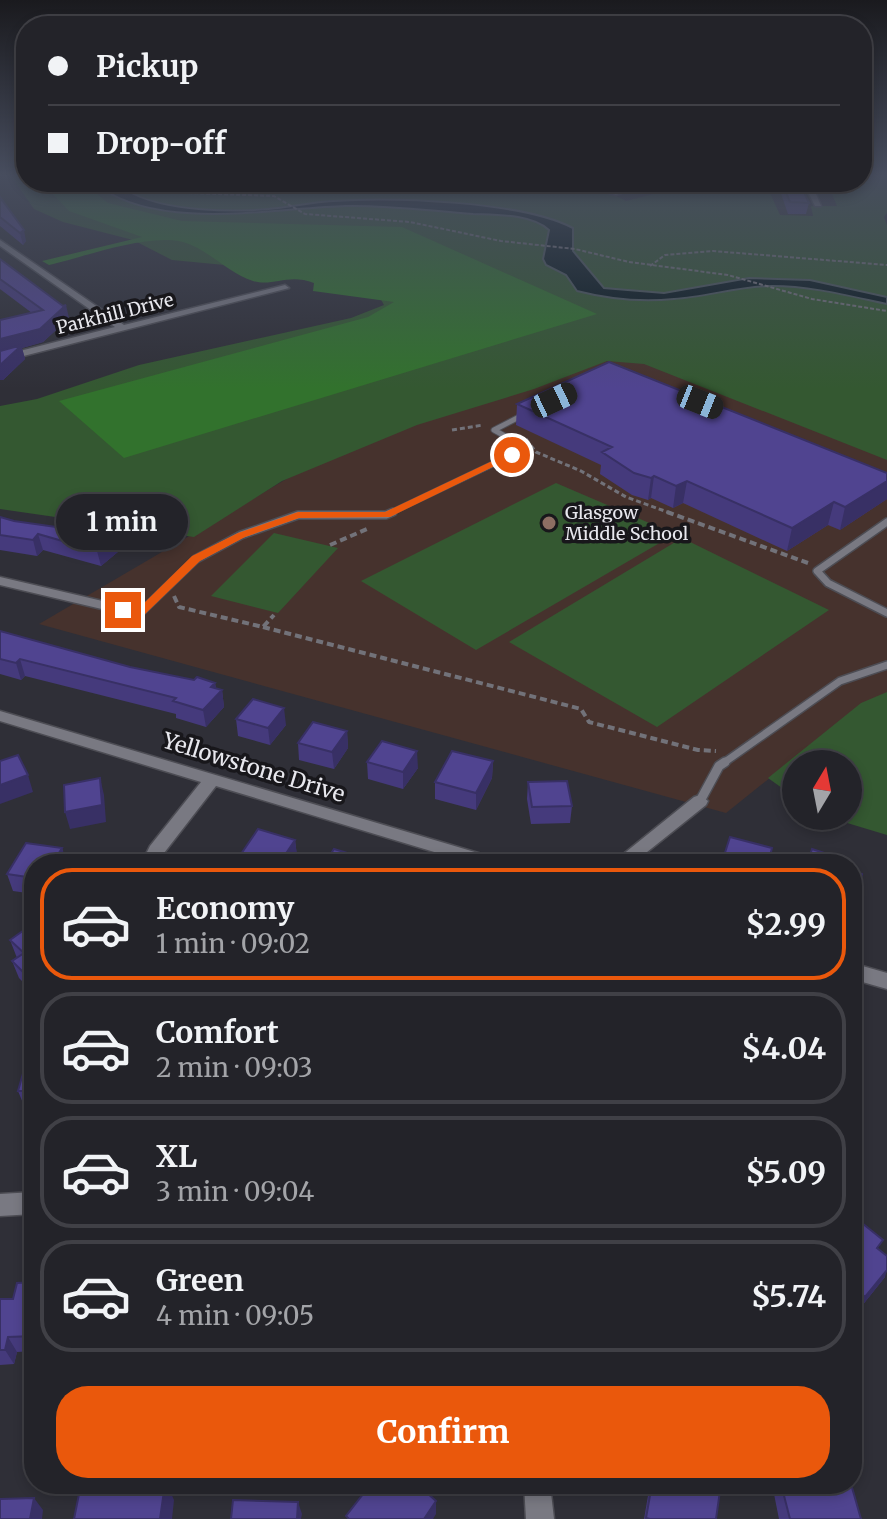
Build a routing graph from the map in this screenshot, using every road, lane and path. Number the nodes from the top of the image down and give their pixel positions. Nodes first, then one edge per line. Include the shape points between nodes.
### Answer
1 (7, 247) edge
2 (554, 247) edge
3 (887, 265) edge
4 (650, 266) junction
5 (285, 288) dead end
6 (887, 311) edge
7 (122, 328) junction
8 (0, 359) edge
9 (530, 411) edge
10 (489, 424) dead end
11 (452, 430) dead end
12 (523, 436) dead end
13 (887, 522) edge
14 (369, 528) dead end
15 (330, 545) dead end
16 (814, 565) dead end
17 (0, 581) edge
18 (173, 592) dead end
19 (106, 606) joint
20 (887, 613) edge
21 (274, 615) dead end
22 (263, 627) junction
23 (887, 665) edge
24 (0, 717) edge
25 (729, 748) dead end
26 (212, 780) junction
27 (700, 801) joint
28 (154, 854) edge
29 (461, 854) edge
30 (633, 854) edge
31 (862, 974) edge
32 (887, 981) edge
33 (24, 1204) edge
34 (0, 1205) edge
35 (538, 1494) edge
36 (540, 1519) edge

1 - 7 street
2 - 4 path
3 - 4 path via 701,251 665,255
4 - 6 path via 728,275 812,299
5 - 7 street, Parkhill Drive
7 - 8 street, Parkhill Drive
9 - 19 lane via 494,430 512,440 512,455 386,515 298,515 241,535 196,559 139,614
10 - 11 path
12 - 16 path via 536,452 626,497
13 - 20 lane via 817,571 828,583
14 - 15 path
17 - 19 street
18 - 22 path via 179,607
21 - 22 path
22 - 25 path via 581,709 589,722 698,750
23 - 27 lane via 840,681 719,766
24 - 26 street, Yellowstone Drive
26 - 28 street
26 - 29 street, Yellowstone Drive
27 - 30 street
31 - 32 street
33 - 34 street
35 - 36 street

